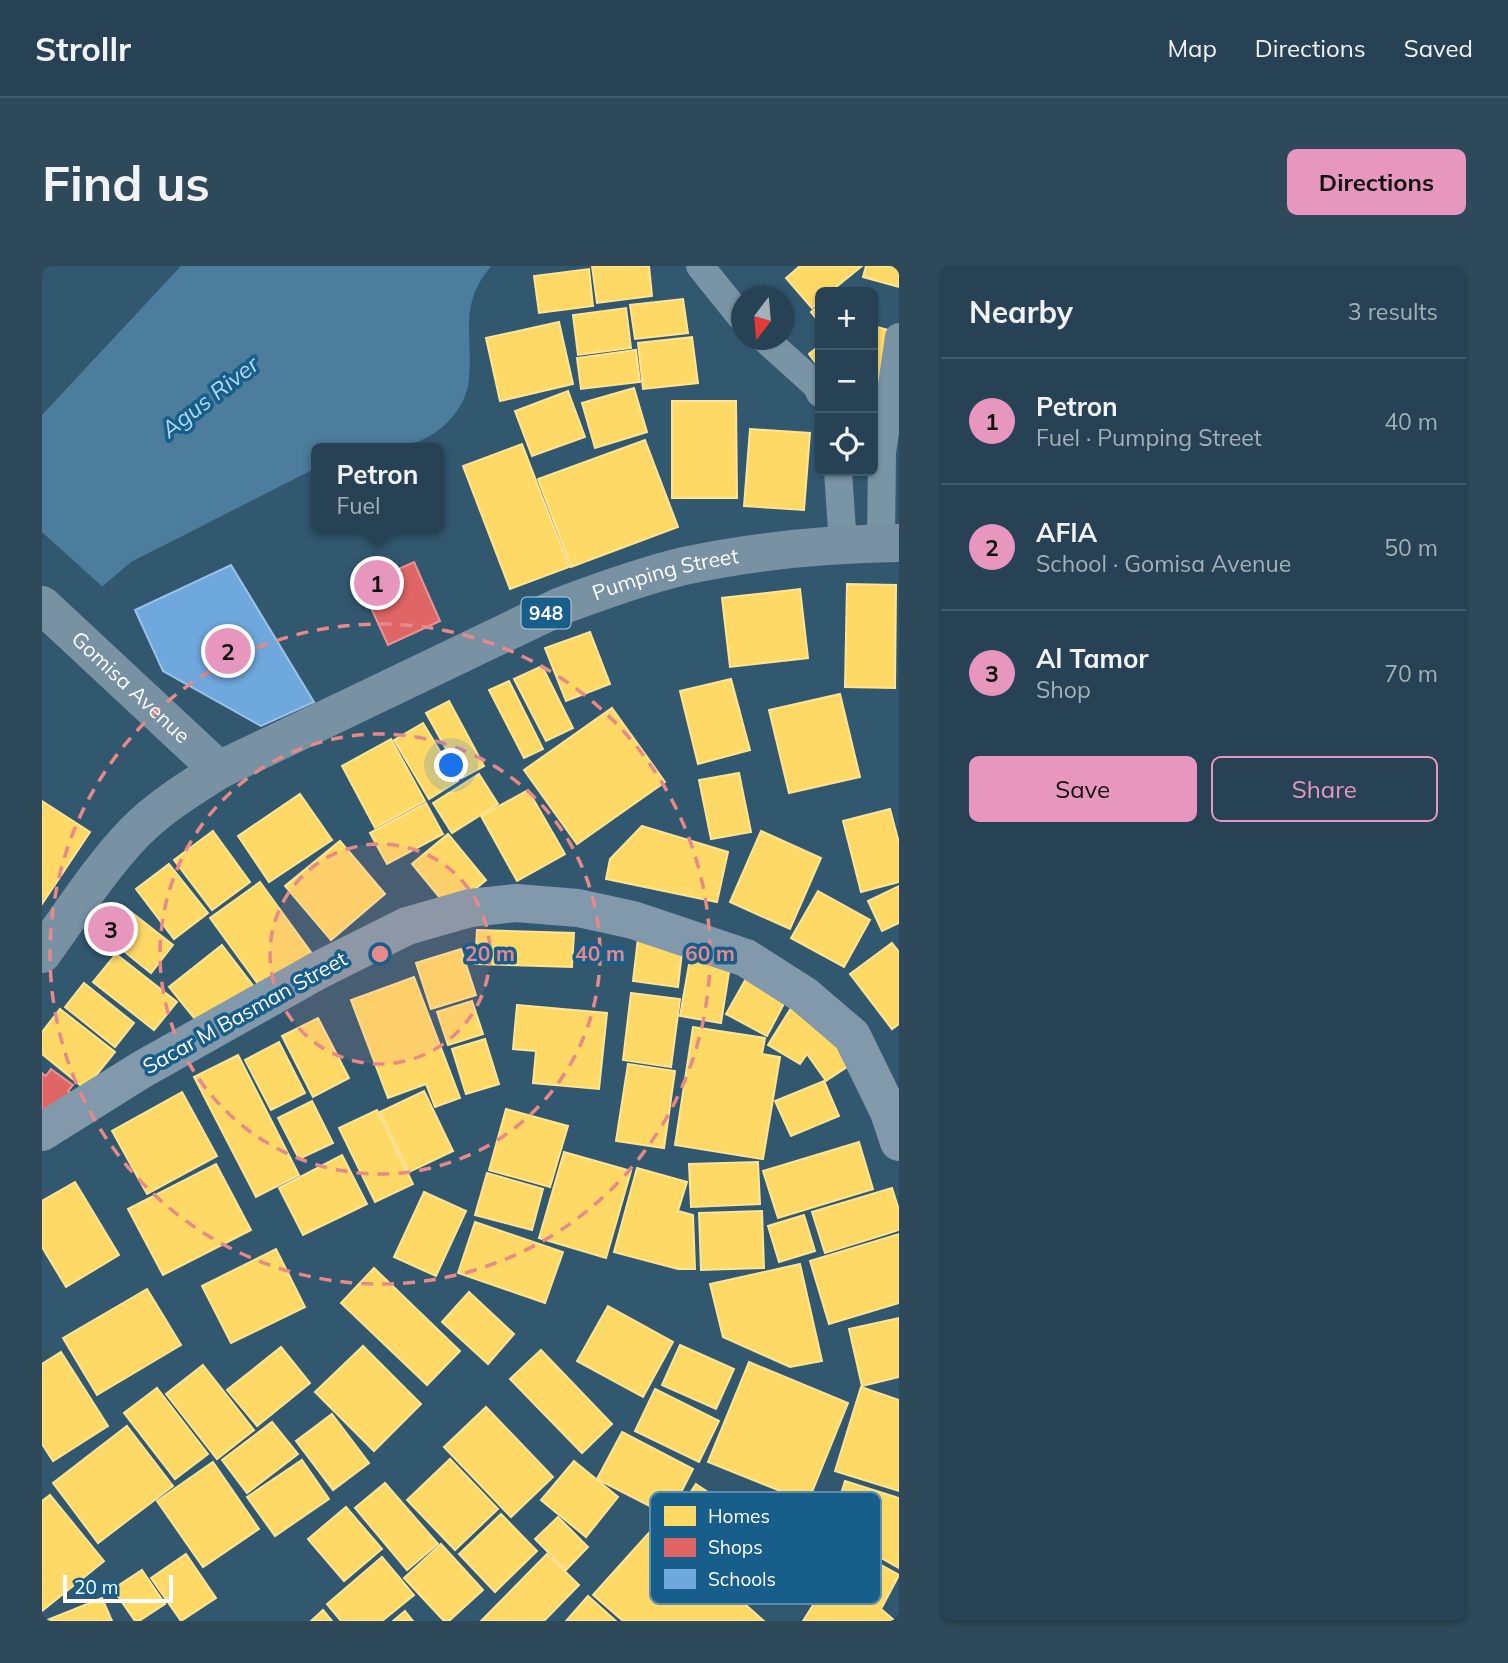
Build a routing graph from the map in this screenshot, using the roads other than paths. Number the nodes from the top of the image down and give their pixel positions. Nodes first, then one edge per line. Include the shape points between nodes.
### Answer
1 (700, 266) edge
2 (731, 305) edge
3 (899, 337) edge
4 (777, 350) edge
5 (815, 384) edge
6 (838, 476) edge
7 (890, 543) edge
8 (843, 546) junction
9 (42, 605) edge
10 (219, 770) junction
11 (42, 954) edge
12 (896, 1120) edge
13 (42, 1132) edge

1 - 2 street
3 - 7 street via 882,453
4 - 5 street
6 - 8 street
7 - 8 main road, Pumping Street / 948
8 - 10 main road, Pumping Street / 948 via 752,554 684,566 617,585 561,606
9 - 10 main road, Gomisa Avenue
10 - 11 main road, Pumping Street via 171,800 133,833
12 - 13 main road, Sacar M Basman Street via 852,1036 804,995 746,958 633,919 516,903 470,908 407,926 152,1063

